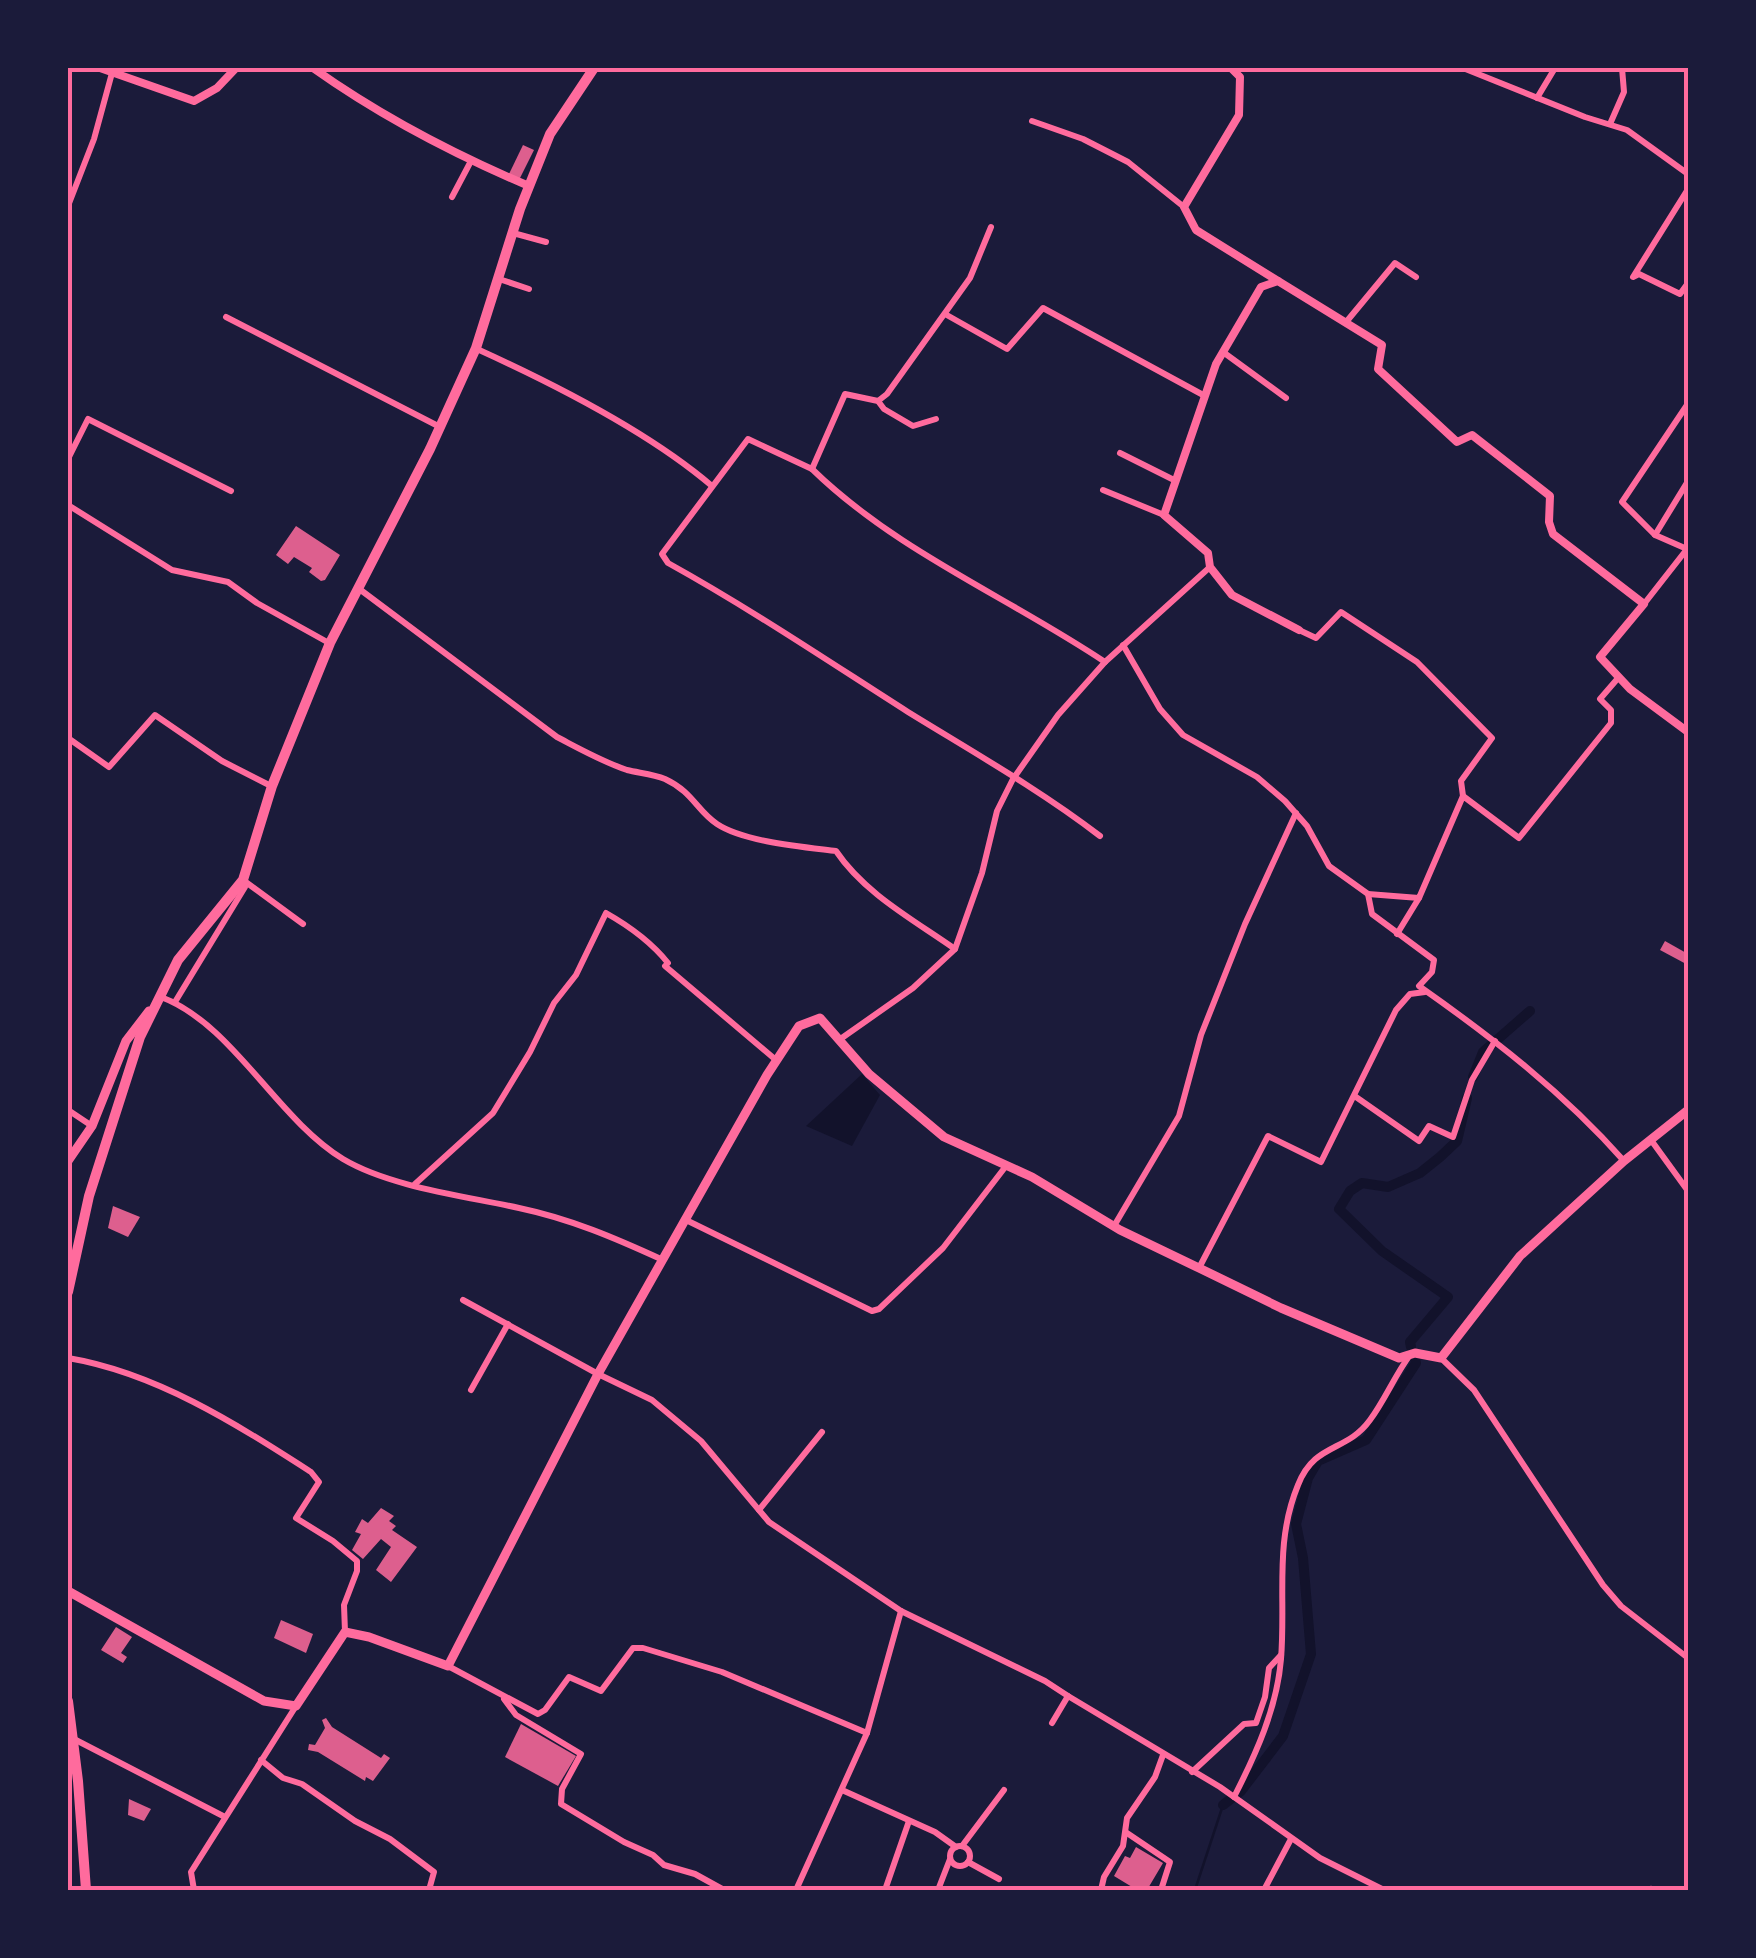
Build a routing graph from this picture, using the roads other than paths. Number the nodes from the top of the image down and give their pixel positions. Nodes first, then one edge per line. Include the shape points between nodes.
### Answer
1 (100, 68) edge
2 (236, 68) edge
3 (313, 68) edge
4 (594, 68) edge
5 (1231, 68) edge
6 (1463, 68) edge
7 (1555, 68) edge
8 (1622, 68) edge
9 (112, 73) junction
10 (1537, 98) junction
11 (1032, 121) dead end
12 (1610, 124) junction
13 (471, 162) junction
14 (1688, 174) edge
15 (529, 186) junction
16 (1688, 189) edge
17 (452, 198) dead end
18 (68, 206) edge
19 (1184, 207) junction
20 (991, 226) dead end
21 (512, 232) junction
22 (546, 242) dead end
23 (1416, 276) dead end
24 (498, 279) junction
25 (1278, 281) junction
26 (1688, 283) edge
27 (528, 289) dead end
28 (945, 314) junction
29 (226, 317) dead end
30 (1346, 322) junction
31 (476, 348) junction
32 (1223, 352) junction
33 (1205, 396) junction
34 (1286, 398) dead end
35 (878, 401) junction
36 (1688, 403) edge
37 (936, 419) dead end
38 (440, 427) junction
39 (1120, 454) dead end
40 (68, 458) edge
41 (812, 469) junction
42 (1176, 481) junction
43 (1688, 481) edge
44 (712, 486) junction
45 (1103, 490) dead end
46 (231, 492) dead end
47 (68, 505) edge
48 (1164, 515) junction
49 (1656, 535) junction
50 (1688, 550) edge
51 (1210, 568) junction
52 (358, 588) junction
53 (1644, 604) junction
54 (1299, 630) joint
55 (330, 643) junction
56 (1122, 645) junction
57 (1104, 662) junction
58 (1619, 677) junction
59 (1688, 732) edge
60 (68, 738) edge
61 (1013, 779) junction
62 (272, 786) junction
63 (1463, 796) junction
64 (1296, 813) junction
65 (1100, 836) dead end
66 (244, 880) junction
67 (1368, 894) junction
68 (1419, 898) junction
69 (303, 924) dead end
70 (1398, 934) junction
71 (955, 949) junction
72 (1426, 992) junction
73 (160, 997) junction
74 (175, 1002) junction
75 (839, 1040) junction
76 (1495, 1041) junction
77 (776, 1060) junction
78 (1354, 1099) junction
79 (68, 1110) edge
80 (1688, 1110) edge
81 (92, 1126) junction
82 (1651, 1140) junction
83 (1624, 1160) junction
84 (68, 1161) edge
85 (1006, 1166) junction
86 (415, 1184) junction
87 (1688, 1192) edge
88 (686, 1220) junction
89 (1114, 1226) junction
90 (664, 1260) junction
91 (1199, 1268) junction
92 (68, 1292) edge
93 (463, 1300) dead end
94 (508, 1324) junction
95 (1413, 1353) junction
96 (68, 1358) edge
97 (1441, 1358) junction
98 (598, 1374) junction
99 (471, 1390) dead end
100 (822, 1432) dead end
101 (759, 1510) junction
102 (68, 1591) edge
103 (901, 1612) junction
104 (345, 1632) junction
105 (1282, 1655) junction
106 (1688, 1658) edge
107 (448, 1666) junction
108 (500, 1694) junction
109 (1068, 1696) junction
110 (68, 1701) edge
111 (296, 1706) junction
112 (1052, 1723) dead end
113 (867, 1733) junction
114 (71, 1738) junction
115 (1163, 1755) junction
116 (261, 1760) junction
117 (1192, 1772) junction
118 (842, 1790) junction
119 (1004, 1790) dead end
120 (1234, 1797) junction
121 (225, 1817) junction
122 (909, 1820) junction
123 (1127, 1832) junction
124 (1291, 1840) junction
125 (959, 1847) junction
126 (950, 1857) junction
127 (968, 1862) junction
128 (998, 1879) dead end
129 (86, 1890) edge
130 (194, 1890) edge
131 (429, 1890) edge
132 (724, 1890) edge
133 (796, 1890) edge
134 (885, 1890) edge
135 (938, 1890) edge
136 (1101, 1890) edge
137 (1161, 1890) edge
138 (1264, 1890) edge
139 (1381, 1890) edge

1 - 9 street
2 - 9 street via 194,100
3 - 13 street via 370,108
4 - 15 highway via 550,134
5 - 19 street via 1240,76 1239,115
6 - 10 street
7 - 10 street
8 - 12 street via 1624,92
9 - 18 street
10 - 12 street
11 - 19 street via 1128,162
12 - 14 street
13 - 15 street
13 - 17 street
15 - 21 highway
16 - 26 street via 1632,276 1680,294
19 - 25 street via 1196,230
20 - 28 street via 970,278
21 - 22 street
21 - 24 highway
23 - 30 street via 1394,263
24 - 27 street
24 - 31 highway
25 - 30 street
25 - 32 street via 1261,287
28 - 33 street via 1007,350 1043,308
28 - 35 street
29 - 38 street
30 - 53 street via 1382,345 1378,368 1457,442 1472,435 1550,496 1553,534
31 - 38 highway
31 - 44 street via 679,458
32 - 33 street
32 - 34 street
33 - 42 street
35 - 37 street via 913,426
35 - 41 street via 846,394
36 - 49 street via 1622,502
38 - 52 highway
39 - 42 street
40 - 46 street via 88,418
41 - 44 street via 748,439
41 - 57 street via 900,538
42 - 48 street
43 - 49 street
44 - 61 street via 662,554 668,563 767,619
45 - 48 street
47 - 55 street via 172,570 228,582
48 - 51 street via 1208,553
49 - 50 street
50 - 53 street
51 - 54 street via 1232,595
51 - 56 street
52 - 55 highway
52 - 71 street via 557,737 625,769 662,778 685,791 716,824 800,849 836,852 880,897
53 - 58 street via 1600,658
54 - 63 street via 1316,638 1341,612 1430,674 1492,738 1461,781
55 - 62 highway
56 - 57 street
56 - 64 street via 1183,735 1256,777
57 - 61 street
58 - 59 street
58 - 63 street via 1600,699 1611,710 1611,723 1520,838
60 - 62 street via 109,767 155,715
61 - 65 street
61 - 71 street
62 - 66 highway
63 - 68 street
64 - 67 street via 1330,866
64 - 89 street via 1201,1035 1179,1116
66 - 69 street
66 - 73 highway via 178,960
66 - 74 street
67 - 68 street
67 - 70 street via 1372,914
68 - 70 street
70 - 72 street via 1434,960 1419,986
71 - 75 street
72 - 76 street
72 - 78 street via 1410,994 1396,1010
73 - 74 street
73 - 81 main road via 126,1041
73 - 92 highway via 140,1037 88,1196
74 - 86 street via 222,1040 312,1136 374,1174
75 - 77 main road via 820,1018 799,1026
75 - 85 main road via 944,1138
76 - 78 street via 1472,1080 1453,1138 1429,1126 1419,1141
76 - 83 street
77 - 86 street via 665,966 665,958 642,938 606,914 493,1113
77 - 88 main road
78 - 91 street via 1321,1162 1268,1136
79 - 81 street
80 - 82 main road
81 - 84 main road
82 - 83 main road
82 - 87 street
83 - 97 main road via 1520,1256
85 - 88 street via 943,1248 872,1311
85 - 89 main road
86 - 90 street via 557,1218
88 - 90 main road
89 - 91 main road
90 - 98 main road
91 - 95 main road via 1398,1358
93 - 94 street
94 - 98 street
94 - 99 street
95 - 97 main road
95 - 105 street via 1369,1422 1314,1457 1299,1482 1284,1529
96 - 104 street via 187,1400 311,1472 318,1482 296,1518 358,1560 344,1606
97 - 106 street via 1474,1390 1603,1585
98 - 101 street via 652,1400 701,1441
98 - 107 main road
100 - 101 street
101 - 103 street
102 - 111 main road via 264,1701
103 - 109 street
103 - 113 street
104 - 107 main road
104 - 111 main road
105 - 117 street via 1269,1668 1256,1723 1244,1724
105 - 120 street via 1256,1755
107 - 108 street
108 - 113 street via 538,1714 569,1677 601,1691 633,1648 644,1648 722,1672
108 - 132 street via 516,1715 581,1754 561,1804 664,1865
109 - 112 street
109 - 115 street
110 - 114 highway
111 - 116 street
113 - 118 street
114 - 121 street
114 - 129 highway
115 - 117 street
115 - 123 street via 1127,1818
116 - 121 street
116 - 131 street via 434,1872
117 - 120 street
118 - 122 street
118 - 133 street
119 - 125 street
120 - 124 street
121 - 130 street via 192,1872
122 - 125 street
122 - 134 street
123 - 136 street
123 - 137 street via 1170,1862
124 - 138 street
124 - 139 street
125 - 126 street
125 - 127 street via 969,1853
126 - 127 street via 959,1866
126 - 135 street
127 - 128 street

